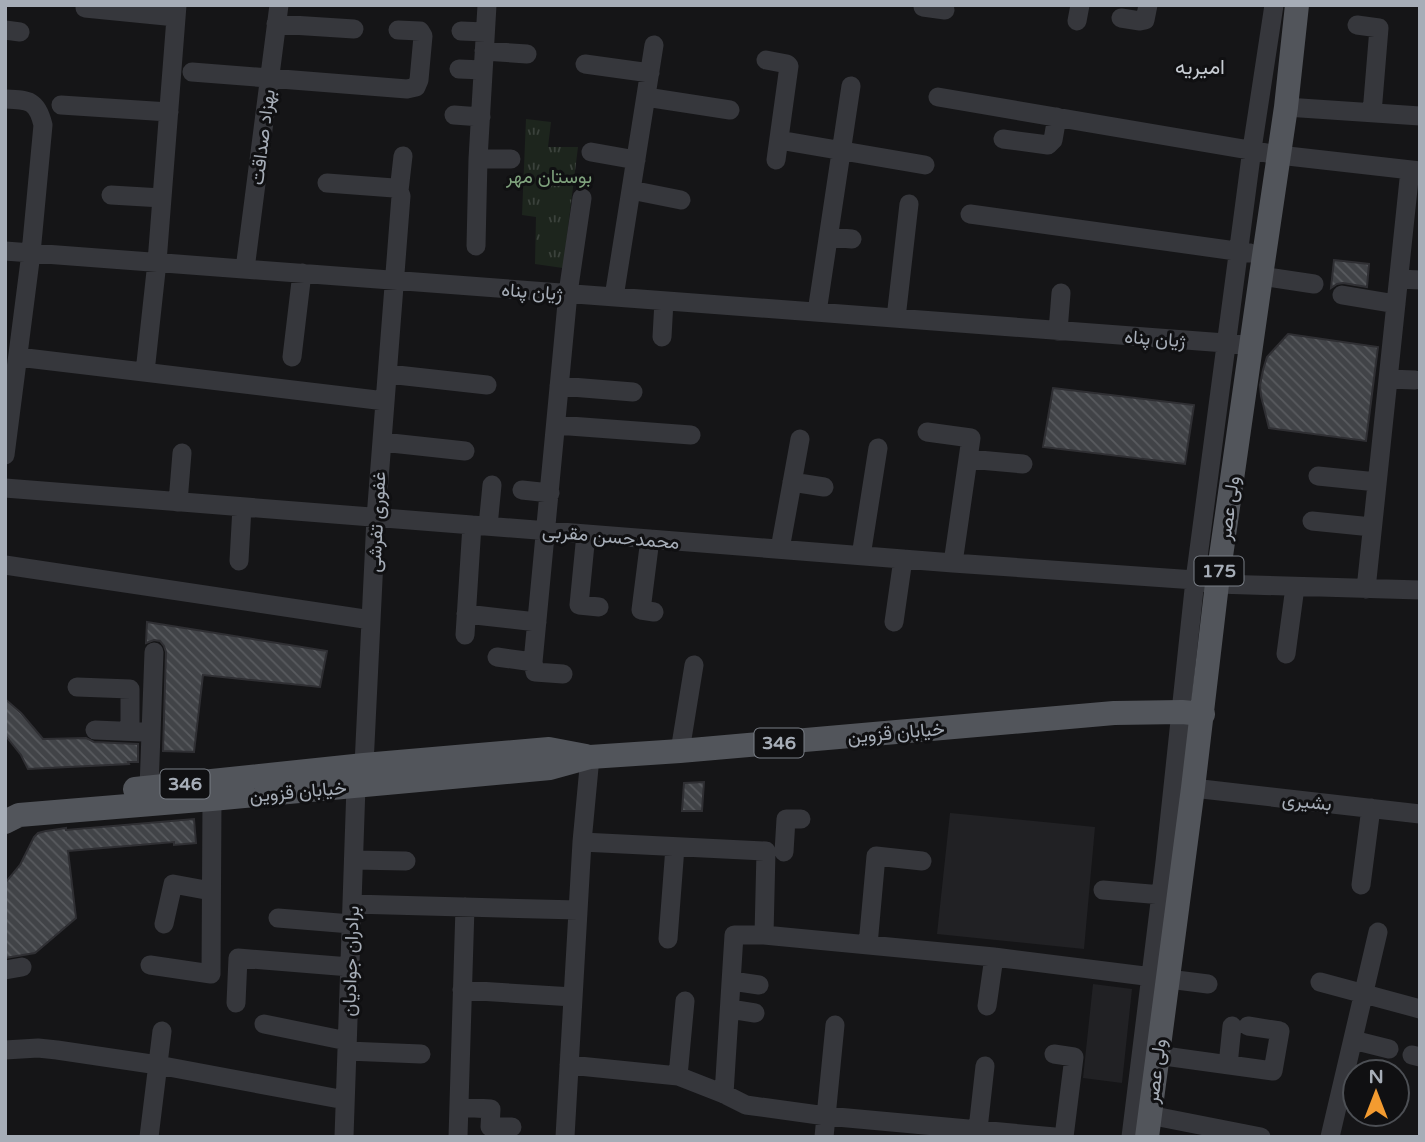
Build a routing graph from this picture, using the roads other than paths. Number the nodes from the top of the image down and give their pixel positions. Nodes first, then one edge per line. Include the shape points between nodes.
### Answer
1 (486, 5) edge
2 (923, 5) edge
3 (1148, 5) edge
4 (1274, 5) edge
5 (1297, 5) edge
6 (85, 8) dead end
7 (945, 10) dead end
8 (177, 11) edge
9 (278, 14) edge
10 (1121, 19) dead end
11 (1357, 25) dead end
12 (354, 29) dead end
13 (398, 30) dead end
14 (461, 32) dead end
15 (654, 45) dead end
16 (484, 51) junction
17 (527, 54) dead end
18 (766, 60) dead end
19 (585, 64) dead end
20 (459, 69) dead end
21 (192, 72) dead end
22 (650, 73) junction
23 (269, 78) junction
24 (851, 86) dead end
25 (646, 97) junction
26 (938, 97) dead end
27 (5, 99) edge
28 (61, 104) dead end
29 (1286, 107) junction
30 (730, 110) dead end
31 (169, 112) junction
32 (1372, 113) junction
33 (454, 115) dead end
34 (1420, 116) edge
35 (481, 117) junction
36 (1057, 117) junction
37 (1003, 139) dead end
38 (779, 140) junction
39 (1252, 149) junction
40 (841, 151) junction
41 (591, 152) dead end
42 (1279, 155) junction
43 (403, 156) dead end
44 (478, 159) junction
45 (510, 159) dead end
46 (636, 160) junction
47 (776, 160) dead end
48 (925, 165) dead end
49 (1415, 171) edge
50 (327, 183) dead end
51 (631, 190) junction
52 (399, 191) junction
53 (111, 195) dead end
54 (162, 198) junction
55 (582, 198) dead end
56 (681, 200) dead end
57 (909, 204) dead end
58 (970, 214) dead end
59 (829, 237) junction
60 (852, 239) dead end
61 (475, 246) dead end
62 (5, 251) edge
63 (1239, 251) junction
64 (31, 253) junction
65 (157, 262) junction
66 (1262, 266) junction
67 (245, 269) junction
68 (302, 273) junction
69 (1399, 279) junction
70 (395, 280) junction
71 (1420, 280) edge
72 (1314, 284) dead end
73 (568, 293) junction
74 (1061, 293) dead end
75 (1342, 295) dead end
76 (614, 297) junction
77 (664, 301) junction
78 (1396, 303) junction
79 (817, 312) junction
80 (896, 318) junction
81 (1058, 331) junction
82 (662, 337) dead end
83 (1226, 343) junction
84 (1252, 345) junction
85 (18, 357) junction
86 (292, 357) dead end
87 (145, 372) junction
88 (388, 374) junction
89 (1388, 379) junction
90 (1415, 380) dead end
91 (487, 385) dead end
92 (559, 386) junction
93 (633, 392) dead end
94 (385, 401) junction
95 (556, 425) junction
96 (926, 432) dead end
97 (691, 435) dead end
98 (800, 439) dead end
99 (382, 442) junction
100 (878, 448) dead end
101 (465, 451) dead end
102 (182, 453) dead end
103 (5, 455) edge
104 (968, 458) junction
105 (1023, 464) dead end
106 (1318, 476) dead end
107 (792, 482) junction
108 (1377, 482) junction
109 (492, 485) dead end
110 (824, 487) dead end
111 (5, 488) edge
112 (522, 490) dead end
113 (550, 492) junction
114 (178, 502) junction
115 (242, 507) junction
116 (376, 517) junction
117 (1312, 521) dead end
118 (480, 526) junction
119 (1372, 527) junction
120 (546, 531) junction
121 (586, 534) junction
122 (650, 539) junction
123 (780, 550) junction
124 (861, 556) junction
125 (903, 559) junction
126 (239, 561) dead end
127 (953, 563) junction
128 (5, 565) edge
129 (1206, 582) junction
130 (1295, 586) junction
131 (1366, 589) junction
132 (1420, 590) edge
133 (599, 607) dead end
134 (654, 612) dead end
135 (466, 614) junction
136 (371, 621) junction
137 (537, 622) junction
138 (894, 622) dead end
139 (465, 635) dead end
140 (154, 652) dead end
141 (1286, 654) dead end
142 (497, 657) dead end
143 (533, 662) junction
144 (694, 665) dead end
145 (563, 674) dead end
146 (77, 687) dead end
147 (1192, 713) junction
148 (95, 730) dead end
149 (130, 731) junction
150 (151, 732) junction
151 (680, 751) junction
152 (590, 757) junction
153 (360, 775) junction
154 (149, 788) junction
155 (1193, 788) junction
156 (212, 799) junction
157 (5, 800) edge
158 (1371, 808) junction
159 (1420, 814) edge
160 (802, 819) dead end
161 (5, 822) edge
162 (582, 842) junction
163 (675, 847) junction
164 (782, 852) junction
165 (354, 860) junction
166 (406, 861) dead end
167 (922, 861) dead end
168 (1361, 885) dead end
169 (1103, 890) dead end
170 (211, 891) junction
171 (1169, 895) junction
172 (352, 904) junction
173 (465, 907) junction
174 (578, 910) junction
175 (278, 918) dead end
176 (164, 924) dead end
177 (351, 924) junction
178 (1378, 932) dead end
179 (764, 935) junction
180 (668, 939) dead end
181 (868, 945) junction
182 (995, 957) junction
183 (150, 965) dead end
184 (350, 967) junction
185 (1159, 977) junction
186 (732, 981) junction
187 (1320, 982) dead end
188 (1208, 984) dead end
189 (759, 985) dead end
190 (462, 990) junction
191 (1364, 994) junction
192 (573, 997) junction
193 (685, 1001) dead end
194 (236, 1003) dead end
195 (987, 1006) dead end
196 (730, 1009) junction
197 (1420, 1009) edge
198 (755, 1013) dead end
199 (264, 1024) dead end
200 (835, 1025) dead end
201 (162, 1031) dead end
202 (1353, 1040) junction
203 (347, 1046) junction
204 (1389, 1049) dead end
205 (5, 1050) edge
206 (421, 1054) dead end
207 (1054, 1054) dead end
208 (1157, 1055) junction
209 (158, 1065) junction
210 (569, 1065) junction
211 (1228, 1065) junction
212 (985, 1066) dead end
213 (678, 1076) junction
214 (724, 1094) junction
215 (345, 1100) junction
216 (459, 1107) junction
217 (827, 1116) junction
218 (1148, 1126) edge
219 (512, 1128) dead end
220 (978, 1129) junction
221 (149, 1137) edge
222 (344, 1137) edge
223 (458, 1137) edge
224 (565, 1137) edge
225 (824, 1137) edge
226 (1055, 1137) edge
227 (1064, 1137) edge
228 (1131, 1137) edge
229 (1261, 1137) edge
230 (1330, 1137) edge

1 - 16 street
2 - 7 street
3 - 10 street via 1145,20
4 - 39 street
5 - 29 main road, ولی عصر / 175
6 - 8 street
8 - 31 street
9 - 12 street
9 - 23 street, بهزاد صداقت
11 - 32 street via 1379,28
13 - 23 street via 416,30 423,36 415,87
14 - 16 street
15 - 22 street
16 - 17 street
16 - 20 street
16 - 35 street
18 - 38 street via 789,66
19 - 22 street
21 - 23 street
22 - 25 street
23 - 67 street, بهزاد صداقت
24 - 40 street
25 - 30 street
25 - 46 street
26 - 36 street
27 - 64 street via 27,100 40,113 43,125
28 - 31 street
29 - 32 street
29 - 42 main road, ولی عصر / 175
31 - 54 street
32 - 34 street
33 - 35 street
35 - 44 street
36 - 37 street via 1054,140 1048,145
36 - 39 street
38 - 40 street
38 - 47 street
39 - 42 street
39 - 63 street
40 - 48 street
40 - 59 street
41 - 46 street
42 - 49 street
42 - 66 main road, ولی عصر / 175
43 - 52 street, غفوری تفرشی
44 - 45 street
44 - 61 street
46 - 51 street
49 - 69 street
50 - 52 street
51 - 56 street
51 - 76 street
52 - 70 street, غفوری تفرشی
53 - 54 street
54 - 65 street
55 - 73 street
57 - 80 street
58 - 63 street
59 - 60 street
59 - 79 street
62 - 64 street, ژیان پناه
63 - 66 street
63 - 83 street
64 - 65 street, ژیان پناه
64 - 85 street
65 - 67 street, ژیان پناه
65 - 87 street
66 - 72 street
66 - 84 main road, ولی عصر / 175
67 - 68 street, ژیان پناه
68 - 70 street, ژیان پناه
68 - 86 street
69 - 71 street
69 - 78 street
70 - 73 street, ژیان پناه
70 - 88 street, غفوری تفرشی
73 - 76 street, ژیان پناه
73 - 92 street
74 - 81 street
75 - 78 street
76 - 77 street, ژیان پناه
77 - 79 street, ژیان پناه
77 - 82 street
78 - 89 street
79 - 80 street, ژیان پناه
80 - 81 street, ژیان پناه
81 - 83 street, ژیان پناه
83 - 84 street, ژیان پناه
83 - 129 street
84 - 129 main road, ولی عصر / 175
85 - 87 street
85 - 103 street
87 - 94 street
88 - 91 street
88 - 94 street, غفوری تفرشی
89 - 90 street
89 - 108 street
92 - 93 street
92 - 95 street
94 - 99 street, غفوری تفرشی
95 - 97 street
95 - 113 street
96 - 104 street via 971,438
98 - 107 street
99 - 101 street
99 - 116 street, غفوری تفرشی
100 - 124 street
102 - 114 street
104 - 105 street
104 - 127 street
106 - 108 street
107 - 110 street
107 - 123 street
108 - 119 street
109 - 118 street
111 - 114 street, محمدحسن مقربی
112 - 113 street
113 - 120 street
114 - 115 street, محمدحسن مقربی
115 - 116 street, محمدحسن مقربی
115 - 126 street
116 - 118 street, محمدحسن مقربی
116 - 136 street, غفوری تفرشی
117 - 119 street
118 - 120 street, محمدحسن مقربی
118 - 135 street
119 - 131 street
120 - 121 street, محمدحسن مقربی
120 - 137 street
121 - 122 street, محمدحسن مقربی
121 - 133 street via 579,605
122 - 123 street, محمدحسن مقربی
122 - 134 street via 641,610
123 - 124 street, محمدحسن مقربی
124 - 125 street, محمدحسن مقربی
125 - 127 street, محمدحسن مقربی
125 - 138 street
127 - 129 street, محمدحسن مقربی
128 - 136 street
129 - 130 street, محمدحسن مقربی
129 - 147 main road, ولی عصر / 175
130 - 131 street, محمدحسن مقربی
130 - 141 street
131 - 132 street, محمدحسن مقربی
135 - 137 street
135 - 139 street
136 - 153 street, غفوری تفرشی
137 - 143 street
140 - 150 street
142 - 143 street
143 - 145 street via 535,672
144 - 151 street
146 - 149 street via 130,689
147 - 151 main road, خیابان قزوین / 346 via 1114,713
147 - 155 main road, ولی عصر / 175
147 - 171 street
148 - 149 street
149 - 150 street
150 - 154 street
151 - 152 main road, خیابان قزوین / 346
152 - 153 main road, خیابان قزوین / 346 via 550,768
152 - 162 street
153 - 154 main road, خیابان قزوین / 346
153 - 156 main road, خیابان قزوین / 346
153 - 165 street, برادران جوادیان
154 - 157 main road, خیابان قزوین / 346
155 - 158 street, بشیری
155 - 171 main road, ولی عصر / 175
156 - 161 main road, خیابان قزوین / 346 via 19,815
156 - 170 street
158 - 159 street, بشیری
158 - 168 street
160 - 164 street via 786,819
162 - 163 street
162 - 174 street
163 - 164 street
163 - 180 street
164 - 179 street
165 - 166 street
165 - 172 street, برادران جوادیان
167 - 181 street via 876,856
169 - 171 street
170 - 176 street via 173,884
170 - 183 street via 211,974
171 - 185 main road, ولی عصر / 175
172 - 173 street
172 - 177 street, برادران جوادیان
173 - 174 street
173 - 190 street
174 - 192 street
175 - 177 street
177 - 184 street, برادران جوادیان
178 - 191 street
179 - 181 street
179 - 186 street via 734,935
181 - 182 street
182 - 185 street
182 - 195 street
184 - 194 street via 238,958
184 - 203 street, برادران جوادیان
185 - 188 street
185 - 208 main road, ولی عصر / 175
185 - 228 street
186 - 189 street
186 - 196 street
187 - 191 street
190 - 192 street
190 - 216 street
191 - 197 street
191 - 202 street
192 - 210 street
193 - 213 street
196 - 198 street
196 - 214 street
199 - 203 street
200 - 217 street
201 - 209 street
202 - 204 street
202 - 230 street
203 - 206 street
203 - 215 street, برادران جوادیان
205 - 209 street via 38,1048
207 - 227 street via 1074,1057
208 - 211 street
208 - 218 main road, ولی عصر / 175
209 - 215 street
209 - 221 street
210 - 213 street
210 - 224 street
211 - 211 street via 1273,1071 1280,1031 1240,1026
212 - 220 street
213 - 214 street
214 - 217 street via 746,1105
215 - 222 street, برادران جوادیان
216 - 219 street via 491,1109 490,1127
216 - 223 street
217 - 220 street
217 - 225 street
218 - 229 street
220 - 226 street

